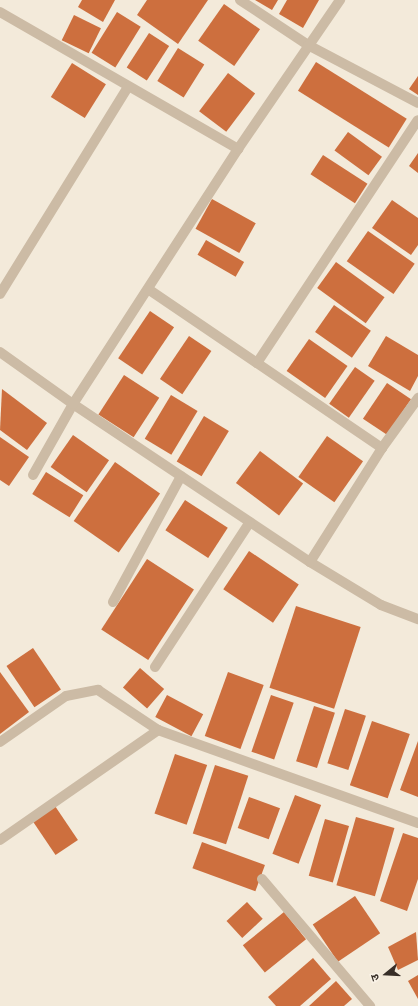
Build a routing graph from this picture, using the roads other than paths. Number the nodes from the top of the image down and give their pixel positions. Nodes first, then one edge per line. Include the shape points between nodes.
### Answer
1 (240, 0) edge
2 (340, 0) edge
3 (0, 12) edge
4 (308, 45) junction
5 (128, 87) junction
6 (418, 103) edge
7 (418, 120) edge
8 (238, 149) junction
9 (148, 290) junction
10 (0, 294) edge
11 (0, 352) edge
12 (257, 363) junction
13 (418, 398) edge
14 (73, 404) junction
15 (382, 448) junction
16 (33, 475) dead end
17 (181, 476) junction
18 (250, 522) junction
19 (310, 562) junction
20 (113, 602) dead end
21 (418, 619) edge
22 (155, 667) dead end
23 (158, 730) junction
24 (0, 742) edge
25 (418, 823) edge
26 (0, 840) edge
27 (262, 879) dead end
28 (370, 1006) edge

1 - 4 street
2 - 4 street
3 - 5 street
4 - 6 street
4 - 8 street
5 - 8 street
5 - 10 street
7 - 12 street
8 - 9 street
9 - 12 street
9 - 14 street
11 - 14 street
12 - 15 street
13 - 15 street
14 - 16 street
14 - 17 street
15 - 19 street
17 - 18 street
17 - 20 street
18 - 19 street
18 - 22 street
19 - 21 street via 381,605
23 - 24 street via 98,690 66,696
23 - 25 street
23 - 26 street
27 - 28 street

